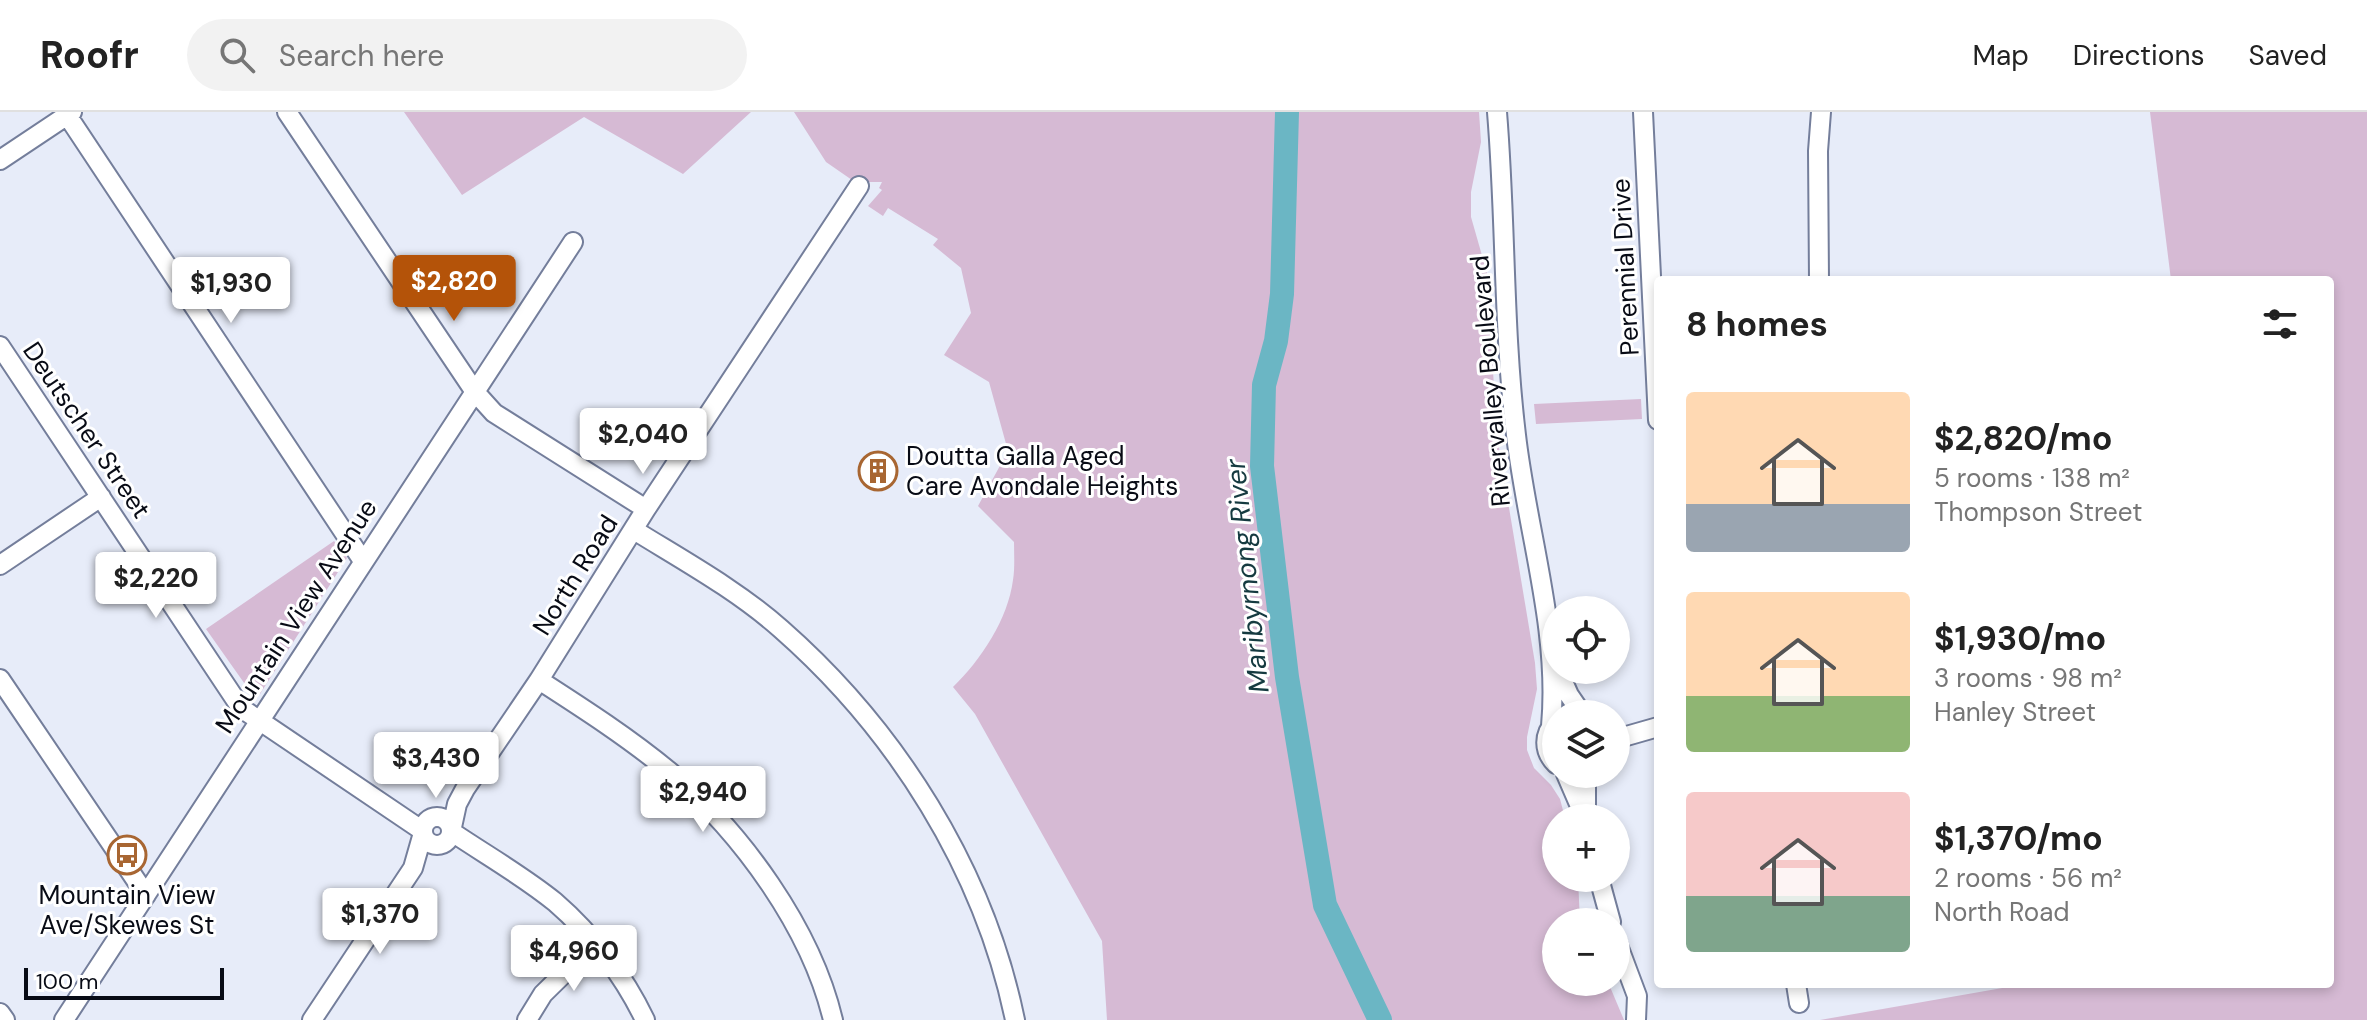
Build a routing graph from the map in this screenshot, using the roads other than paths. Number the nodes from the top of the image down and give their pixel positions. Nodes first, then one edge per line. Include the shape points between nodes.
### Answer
1 (287, 112) edge
2 (1497, 112) edge
3 (1643, 112) edge
4 (1821, 112) edge
5 (68, 113) edge
6 (0, 160) edge
7 (859, 186) dead end
8 (573, 242) dead end
9 (1819, 276) edge
10 (1654, 338) edge
11 (0, 346) edge
12 (475, 392) junction
13 (101, 497) junction
14 (646, 509) junction
15 (634, 530) junction
16 (363, 561) junction
17 (0, 565) edge
18 (1542, 596) edge
19 (0, 679) edge
20 (539, 680) junction
21 (258, 721) junction
22 (1654, 727) edge
23 (1630, 728) edge
24 (1654, 728) edge
25 (1630, 735) edge
26 (439, 831) junction
27 (146, 895) junction
28 (594, 944) junction
29 (1630, 977) edge
30 (1797, 988) edge
31 (1799, 1003) dead end
32 (0, 1013) edge
33 (5, 1020) edge
34 (64, 1020) edge
35 (312, 1020) edge
36 (527, 1020) edge
37 (645, 1020) edge
38 (833, 1020) edge
39 (1015, 1020) edge
40 (1636, 1020) edge

1 - 12 street
2 - 18 street, Rivervalley Boulevard via 1513,412
3 - 10 street, Perennial Drive
4 - 9 street
5 - 6 street
5 - 16 street
7 - 14 street, North Road
8 - 12 street, Mountain View Avenue
11 - 13 street, Deutscher Street
12 - 14 street via 494,413
12 - 16 street, Mountain View Avenue
13 - 17 street
13 - 21 street, Deutscher Street via 241,708
14 - 15 street, North Road
15 - 20 street, North Road
15 - 39 street via 780,628 831,677 880,736 953,845 989,927
16 - 21 street, Mountain View Avenue
19 - 27 street
20 - 26 street, North Road
20 - 38 street via 671,773 731,835 784,904 819,973
21 - 26 street, Deutscher Street via 396,810
21 - 27 street, Mountain View Avenue
22 - 23 street
24 - 25 street
26 - 28 street, Deutscher Street via 478,850 555,903
26 - 35 street, North Road
27 - 34 street, Mountain View Avenue
28 - 36 street via 543,994
28 - 37 street, Deutscher Street via 621,976
29 - 40 street via 1637,996
30 - 31 street
32 - 33 street

